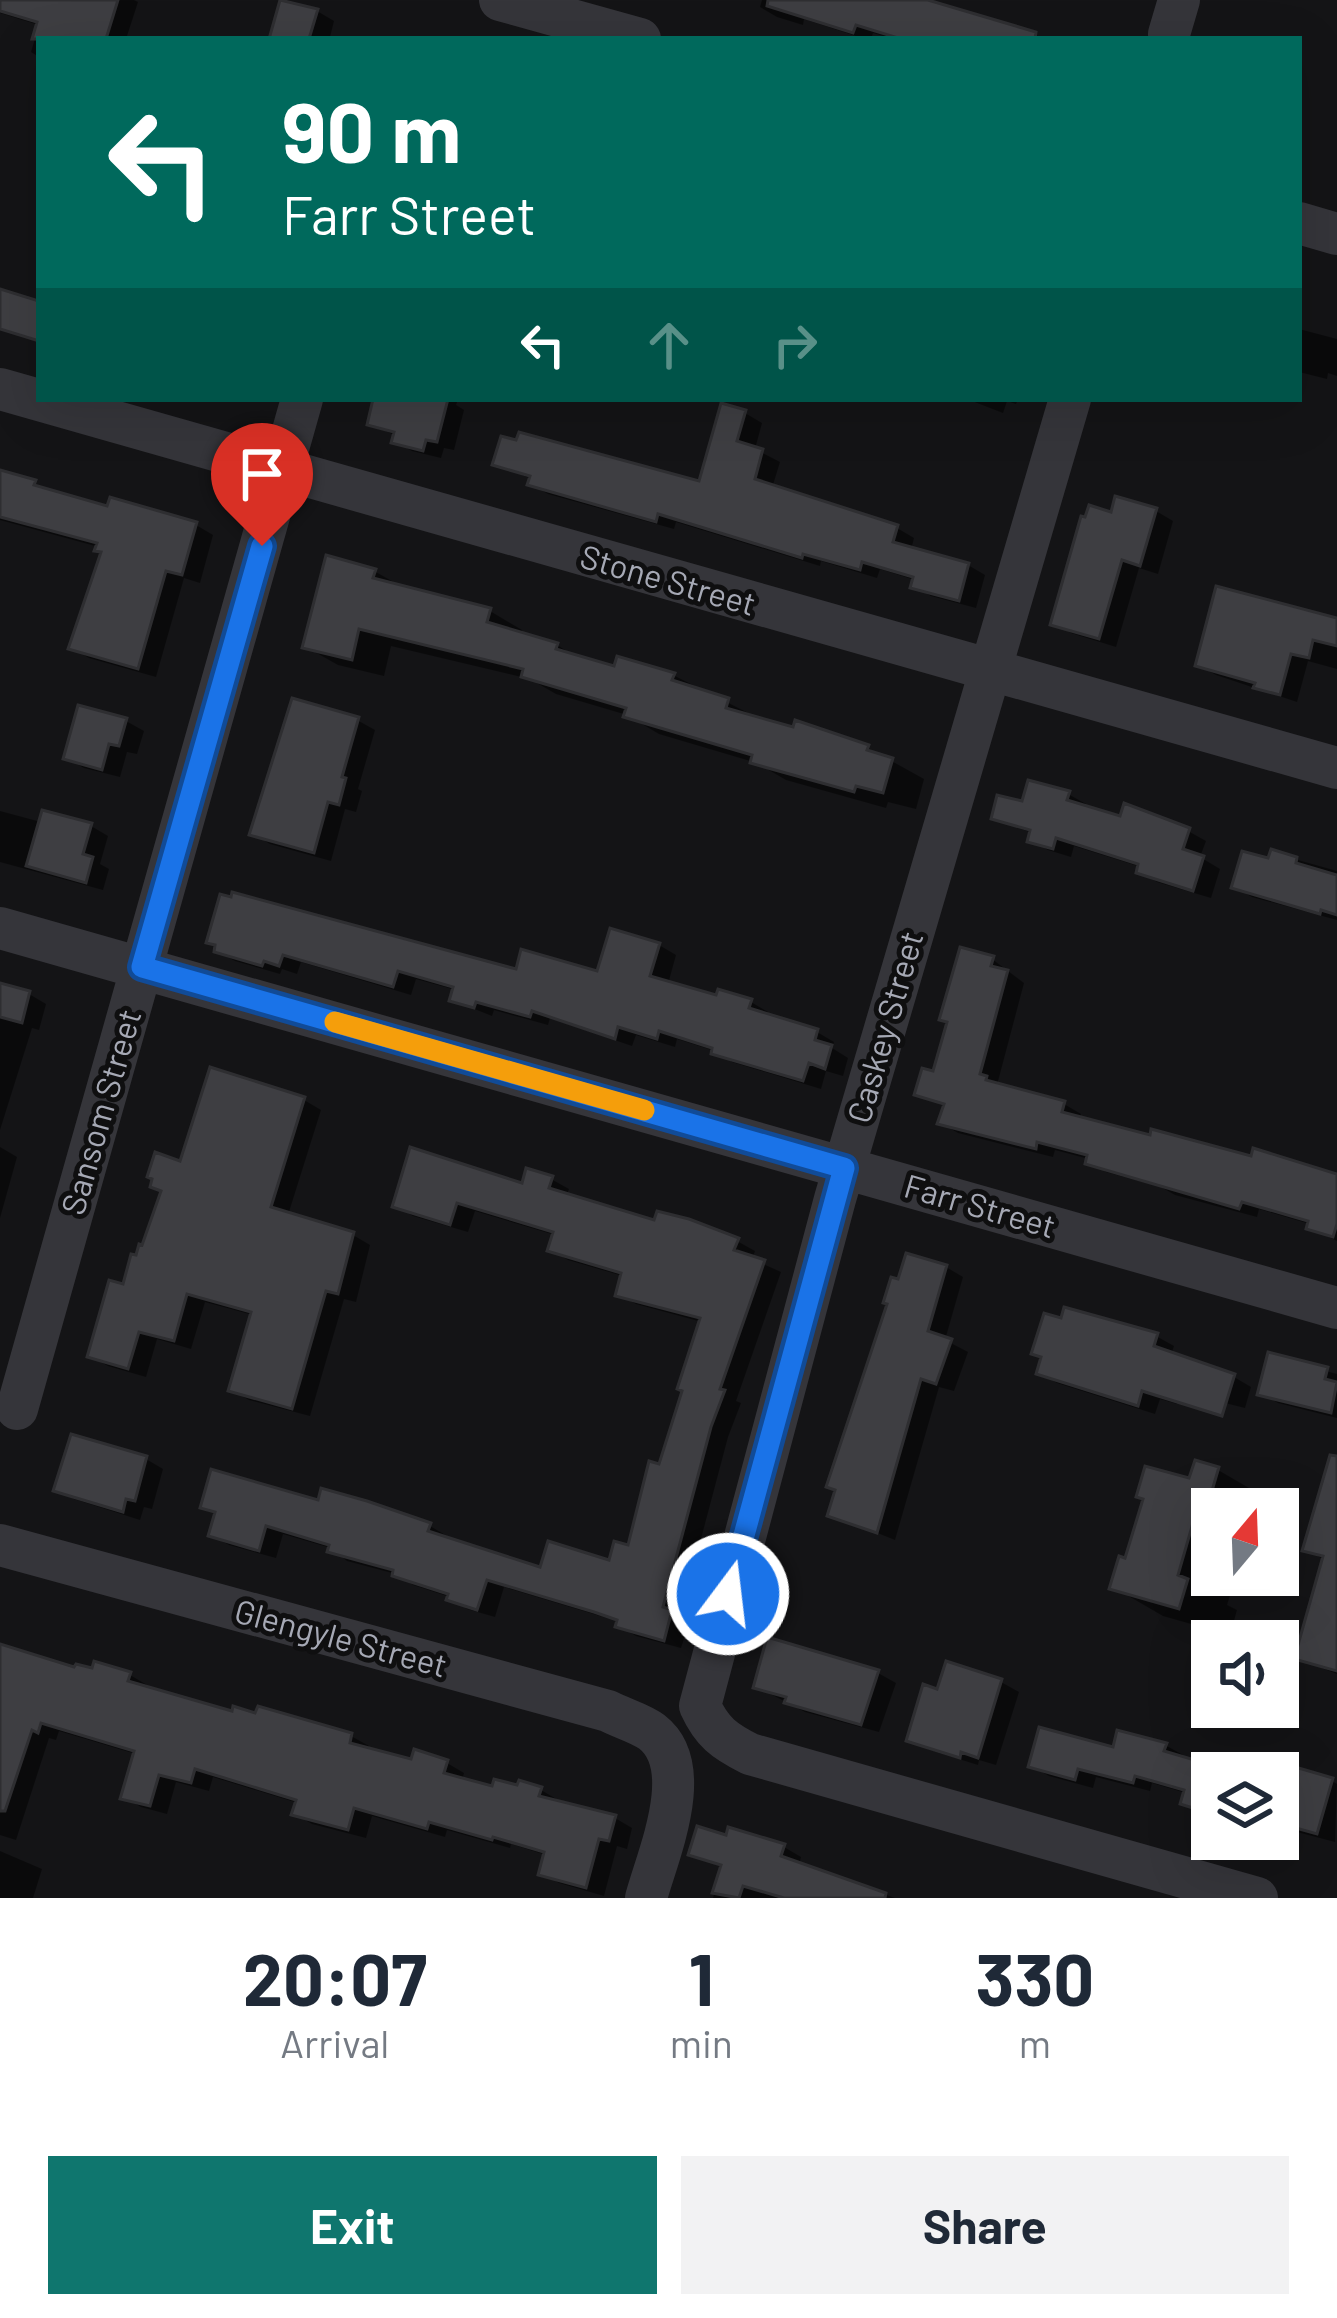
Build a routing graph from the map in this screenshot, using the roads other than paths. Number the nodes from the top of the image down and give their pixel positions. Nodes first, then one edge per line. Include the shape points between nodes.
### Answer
1 (500, 0) edge
2 (629, 36) edge
3 (1302, 224) edge
4 (1337, 234) edge
5 (0, 389) edge
6 (36, 399) edge
7 (45, 402) edge
8 (301, 402) edge
9 (1069, 402) edge
10 (283, 471) junction
11 (990, 670) junction
12 (1337, 768) edge
13 (0, 928) edge
14 (142, 967) junction
15 (844, 1168) junction
16 (1337, 1308) edge
17 (17, 1409) dead end
18 (0, 1545) edge
19 (646, 1898) edge
20 (1257, 1898) edge

1 - 2 street
3 - 4 street
5 - 6 street, Stone Street
7 - 10 street, Stone Street
8 - 10 street, Sansom Street
9 - 11 street, Caskey Street
10 - 11 street, Stone Street
10 - 14 street, Sansom Street
11 - 12 street, Stone Street
11 - 15 street, Caskey Street
13 - 14 street, Farr Street
14 - 15 street, Farr Street
14 - 17 street, Sansom Street
15 - 16 street, Farr Street
15 - 20 street, Caskey Street via 704,1681 700,1706 710,1727 750,1754
18 - 19 street, Glengyle Street via 608,1711 654,1733 675,1785

